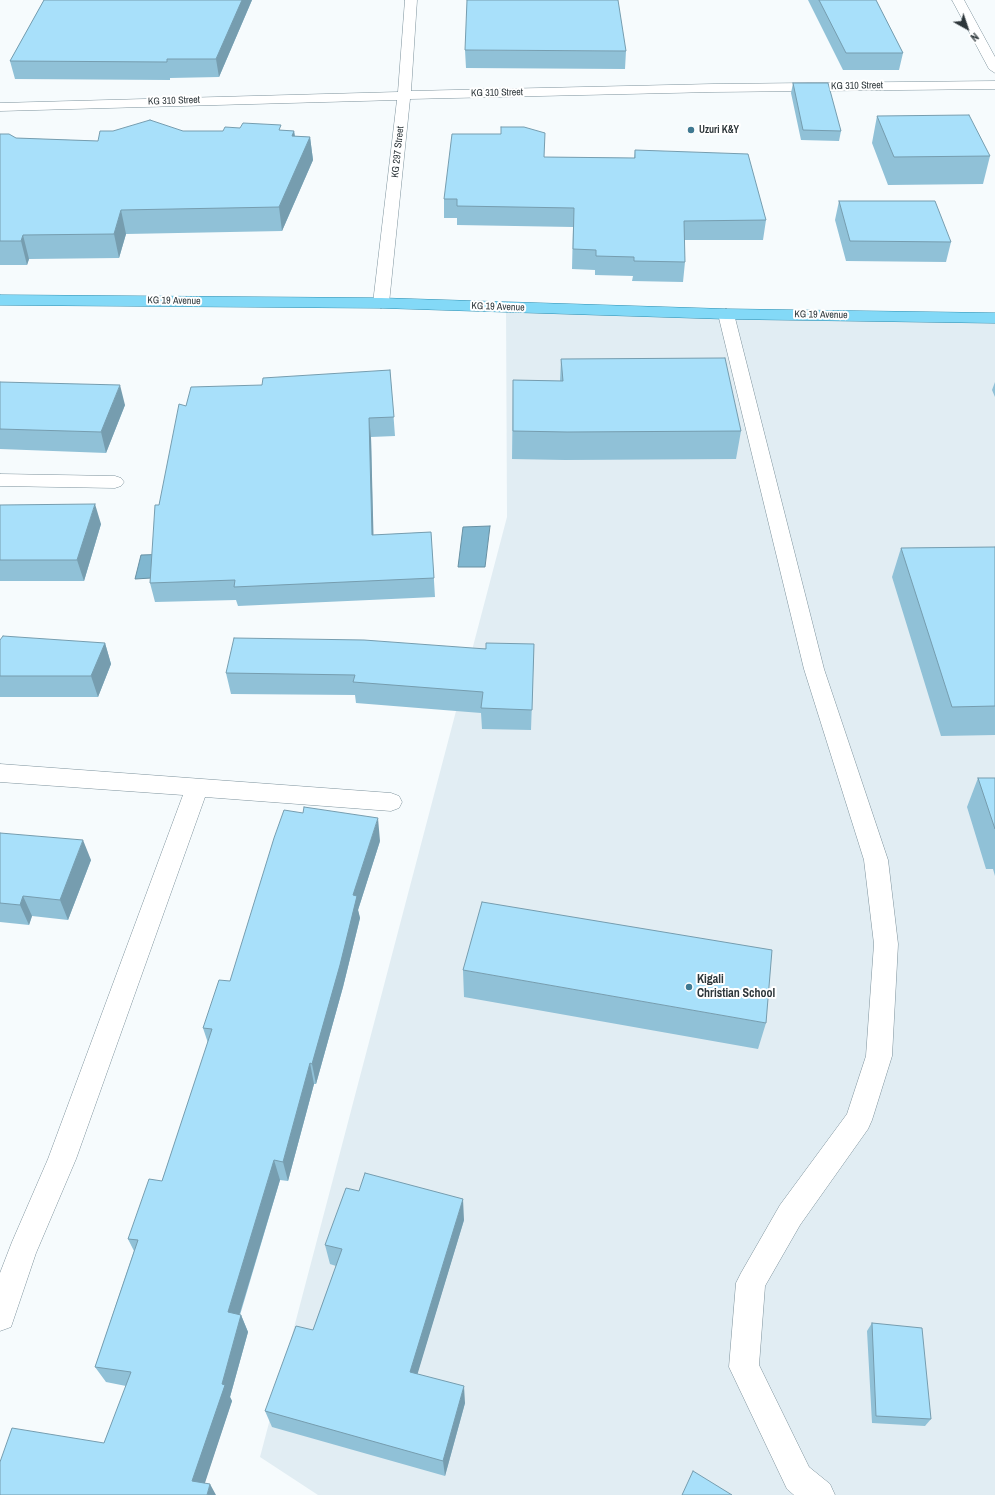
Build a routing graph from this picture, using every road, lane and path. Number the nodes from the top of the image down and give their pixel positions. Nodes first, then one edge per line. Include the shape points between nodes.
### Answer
1 (411, 0) edge
2 (958, 0) edge
3 (995, 69) edge
4 (995, 85) edge
5 (404, 95) junction
6 (0, 107) edge
7 (0, 300) edge
8 (381, 303) junction
9 (726, 314) junction
10 (995, 318) edge
11 (0, 480) edge
12 (115, 482) dead end
13 (0, 773) edge
14 (197, 788) junction
15 (391, 802) dead end
16 (22, 1252) junction
17 (0, 1270) edge
18 (0, 1316) edge
19 (819, 1495) edge

1 - 5 street, KG 297 Street
2 - 3 street
4 - 5 street, KG 310 Street
5 - 6 street, KG 310 Street
5 - 8 street, KG 297 Street
7 - 8 main road, KG 19 Avenue
8 - 9 main road, KG 19 Avenue
9 - 10 main road, KG 19 Avenue
9 - 19 street via 814,669 876,860 886,944 879,1056 858,1120 790,1215 751,1282 744,1367 798,1478
11 - 12 street
13 - 14 street
14 - 15 street
14 - 16 street via 62,1159
16 - 17 street
16 - 18 street

